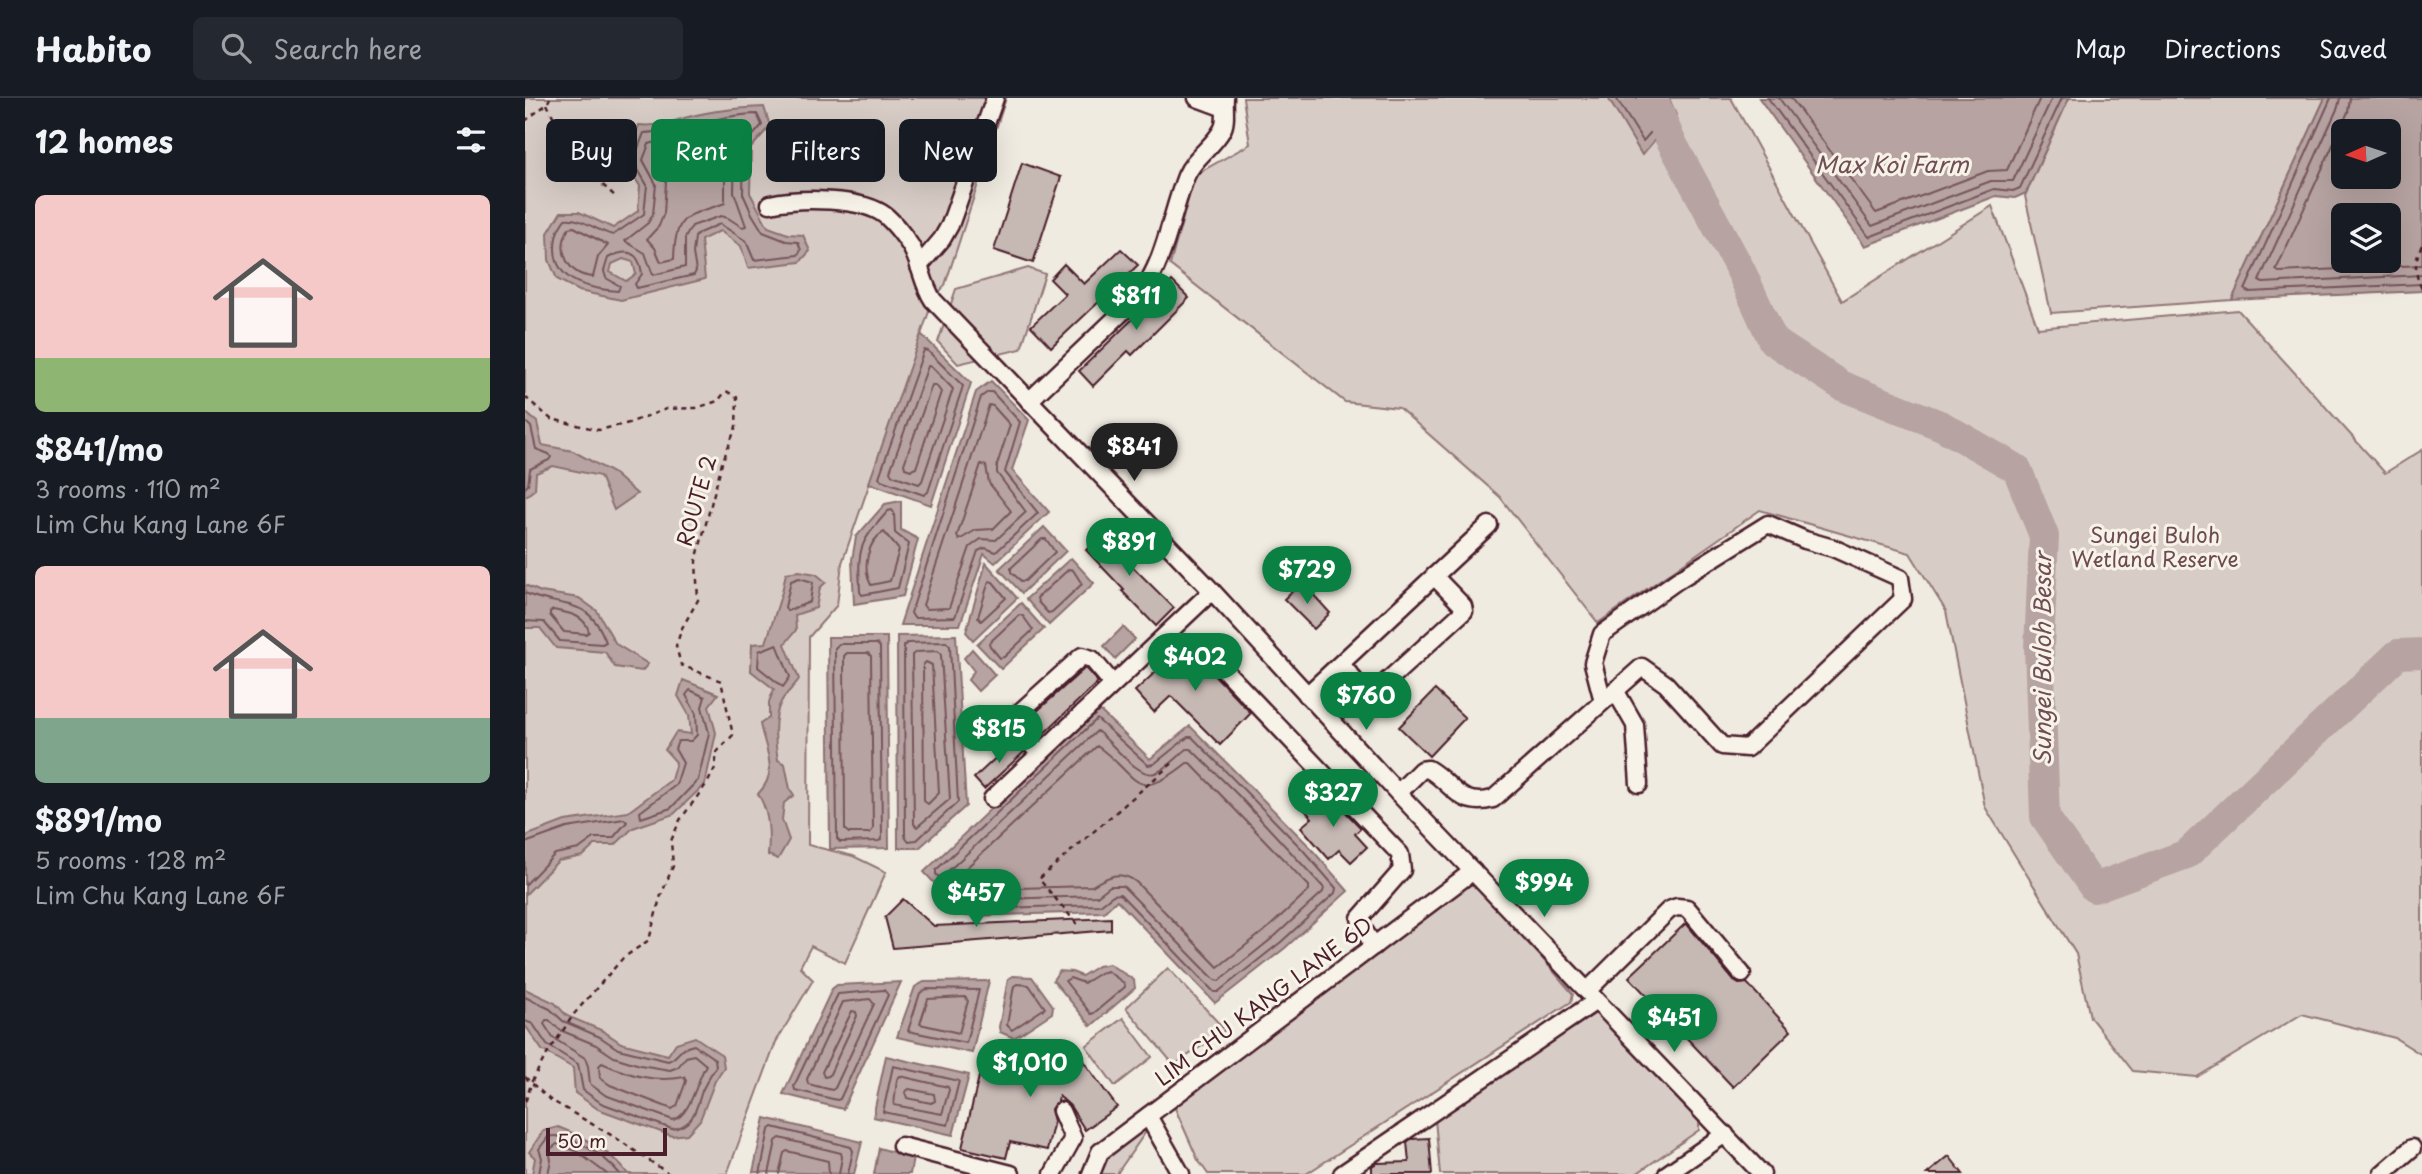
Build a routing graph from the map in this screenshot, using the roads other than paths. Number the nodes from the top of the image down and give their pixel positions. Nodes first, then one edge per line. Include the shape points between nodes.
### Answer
1 (995, 98) edge
2 (1197, 98) edge
3 (1224, 103) edge
4 (770, 204) dead end
5 (919, 266) junction
6 (1030, 401) junction
7 (1489, 525) dead end
8 (1434, 576) junction
9 (1212, 592) junction
10 (1211, 656) dead end
11 (1341, 664) junction
12 (1114, 684) junction
13 (1307, 695) junction
14 (1609, 696) junction
15 (1010, 721) junction
16 (994, 740) dead end
17 (1040, 754) junction
18 (1639, 784) dead end
19 (1398, 793) junction
20 (992, 799) dead end
21 (1473, 871) junction
22 (1374, 946) junction
23 (1742, 974) dead end
24 (1592, 996) junction
25 (1061, 1111) dead end
26 (1148, 1116) junction
27 (1725, 1134) junction
28 (901, 1146) dead end
29 (1070, 1147) junction
30 (2412, 1148) dead end
31 (1100, 1152) junction
32 (1011, 1174) edge
33 (1053, 1174) edge
34 (1091, 1174) edge
35 (1181, 1174) edge
36 (1342, 1174) edge
37 (1667, 1174) edge
38 (1762, 1174) edge
39 (2382, 1174) edge

1 - 5 street via 950,225
2 - 3 street
3 - 6 street via 1224,128 1187,175 1151,279
4 - 5 street via 814,199 869,207 886,216 910,245
5 - 6 street via 933,300
6 - 9 street
7 - 8 street
8 - 11 street
8 - 11 street via 1464,611 1373,694 1364,692
9 - 12 street
9 - 13 street
10 - 22 street via 1400,854 1402,870 1360,918
11 - 13 street
12 - 15 street via 1092,659 1083,656
12 - 17 street
13 - 19 street
14 - 14 street via 1593,663 1602,634 1768,524 1900,578 1903,599 1747,748 1722,746 1666,684 1642,667
14 - 18 street via 1635,725
14 - 19 street via 1493,799 1472,803 1428,769 1421,769
15 - 16 street
15 - 17 street
17 - 20 street
19 - 21 street
21 - 22 street, LIM CHU KANG LANE 6D
21 - 24 street
22 - 26 street, LIM CHU KANG LANE 6D
23 - 24 street via 1686,908 1677,907 1669,910
24 - 27 street
24 - 36 street
25 - 29 street via 1073,1138
26 - 31 street, LIM CHU KANG LANE 6D
26 - 35 street
27 - 37 street
27 - 38 street
28 - 32 street
29 - 31 street
29 - 33 street
30 - 39 street
31 - 34 street

